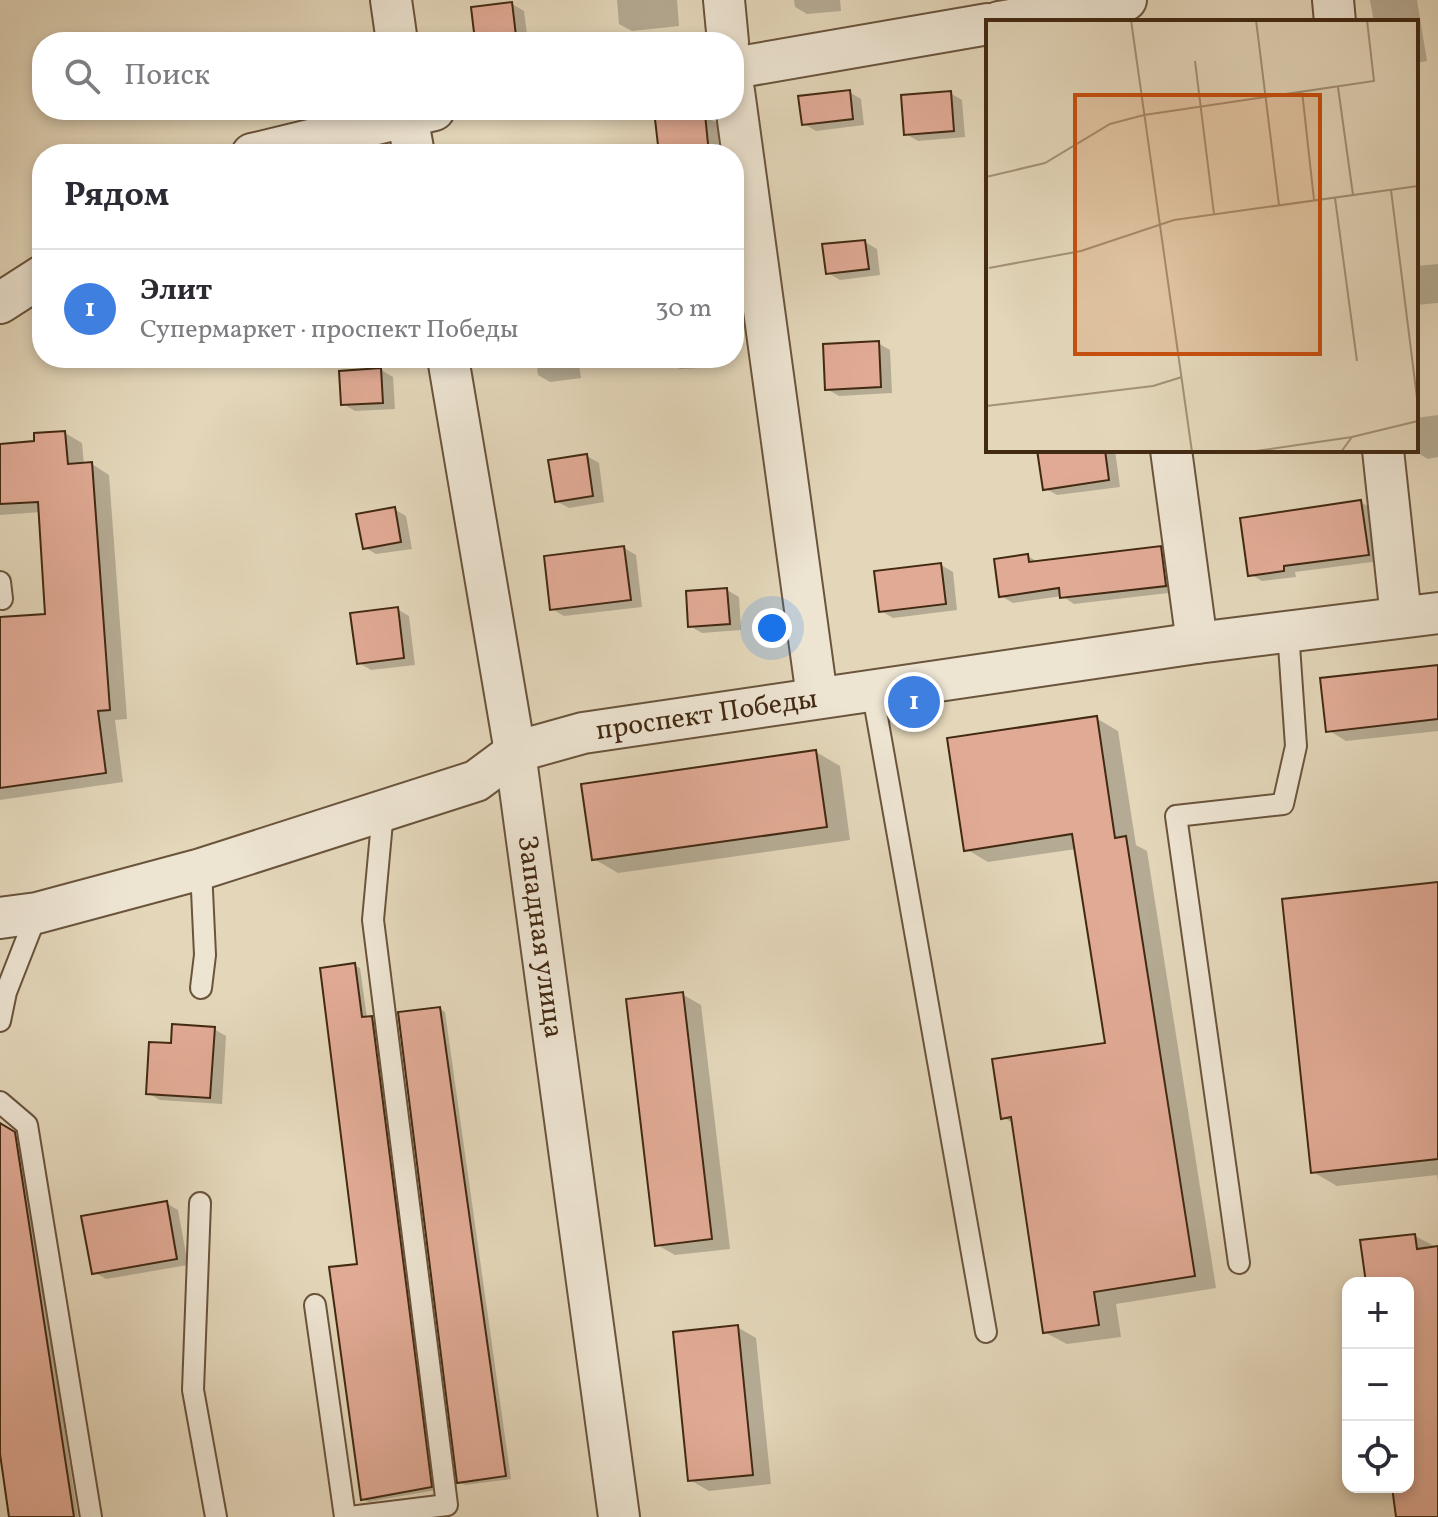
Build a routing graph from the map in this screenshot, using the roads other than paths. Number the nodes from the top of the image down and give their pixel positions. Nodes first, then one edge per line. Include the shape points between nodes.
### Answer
1 (391, 0) edge
2 (724, 0) edge
3 (1126, 0) edge
4 (1333, 0) edge
5 (1011, 20) edge
6 (1128, 20) edge
7 (1335, 20) edge
8 (986, 24) edge
9 (396, 32) edge
10 (727, 32) edge
11 (744, 66) edge
12 (382, 120) edge
13 (416, 120) edge
14 (738, 120) edge
15 (290, 144) edge
16 (414, 144) edge
17 (741, 144) edge
18 (744, 164) edge
19 (32, 282) edge
20 (0, 303) edge
21 (450, 368) edge
22 (1171, 452) edge
23 (1383, 452) edge
24 (1419, 615) edge
25 (1288, 631) junction
26 (1197, 643) junction
27 (872, 689) junction
28 (817, 697) junction
29 (515, 752) junction
30 (383, 811) junction
31 (201, 869) junction
32 (18, 916) edge
33 (201, 988) dead end
34 (0, 1021) edge
35 (0, 1102) edge
36 (200, 1203) dead end
37 (1239, 1263) dead end
38 (315, 1305) dead end
39 (986, 1332) dead end
40 (91, 1517) edge
41 (216, 1517) edge
42 (347, 1517) edge
43 (619, 1517) edge

1 - 9 street
2 - 10 street
3 - 5 street
3 - 6 street
4 - 7 street
8 - 11 street
12 - 15 street
13 - 16 street
14 - 17 street
18 - 28 street
19 - 20 street
21 - 29 street, Западная улица
22 - 26 street
23 - 24 street
24 - 25 street, проспект Победы
25 - 26 street, проспект Победы
25 - 37 lane via 1296,746 1283,804 1176,816
26 - 27 street, проспект Победы
27 - 28 street, проспект Победы
27 - 39 lane
28 - 29 street, проспект Победы via 583,733
29 - 30 street, проспект Победы via 476,781
29 - 43 street, Западная улица
30 - 31 street, проспект Победы
30 - 42 lane via 373,920 447,1505
31 - 32 street, проспект Победы
31 - 33 lane
32 - 34 lane
35 - 40 lane via 27,1125
36 - 41 lane via 193,1390
38 - 42 lane

